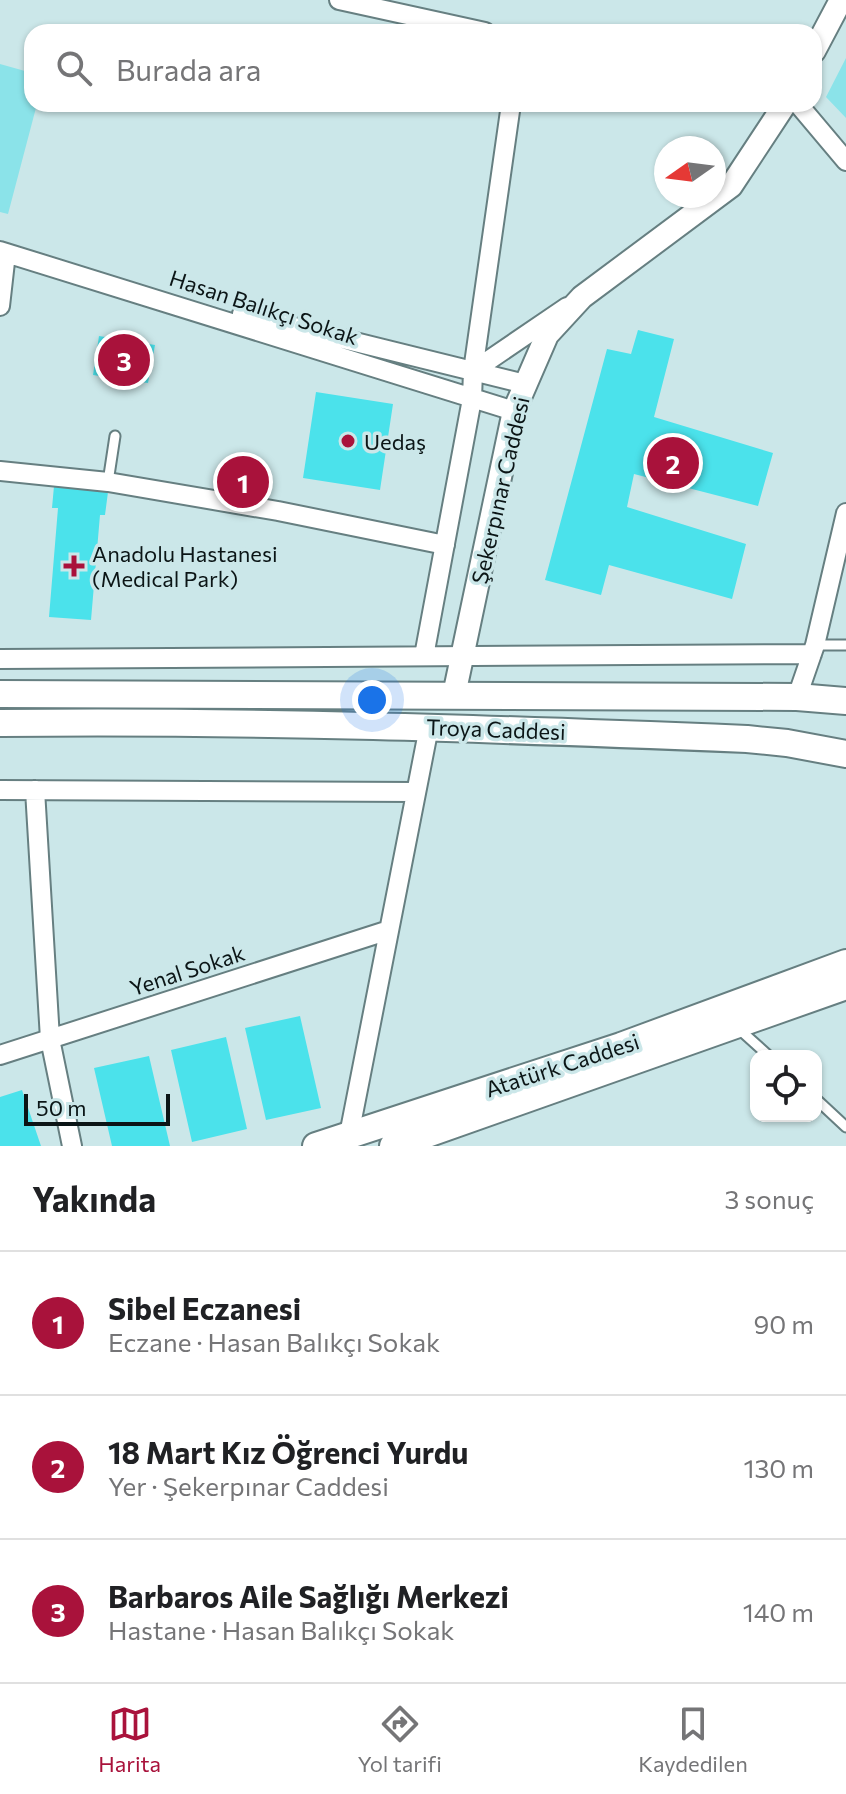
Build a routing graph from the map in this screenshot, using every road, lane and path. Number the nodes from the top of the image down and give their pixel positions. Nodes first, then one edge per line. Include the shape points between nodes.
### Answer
1 (339, 0) edge
2 (841, 0) edge
3 (448, 24) edge
4 (822, 36) edge
5 (510, 112) edge
6 (780, 112) edge
7 (805, 112) edge
8 (846, 161) edge
9 (3, 252) edge
10 (134, 291) junction
11 (582, 297) junction
12 (0, 306) edge
13 (473, 371) junction
14 (525, 384) junction
15 (472, 399) junction
16 (514, 411) junction
17 (115, 436) dead end
18 (0, 471) edge
19 (108, 482) junction
20 (846, 513) edge
21 (445, 545) junction
22 (846, 645) edge
23 (813, 650) junction
24 (424, 656) junction
25 (463, 656) junction
26 (0, 659) edge
27 (0, 694) edge
28 (454, 695) junction
29 (797, 697) junction
30 (846, 701) edge
31 (0, 723) edge
32 (429, 727) junction
33 (846, 754) edge
34 (0, 790) edge
35 (35, 790) junction
36 (416, 792) junction
37 (389, 930) junction
38 (846, 963) edge
39 (846, 986) edge
40 (735, 1025) junction
41 (50, 1039) junction
42 (762, 1050) edge
43 (0, 1055) edge
44 (822, 1105) edge
45 (846, 1127) edge
46 (349, 1135) junction
47 (72, 1146) edge
48 (316, 1146) edge
49 (393, 1146) edge

1 - 3 street
2 - 4 street
5 - 13 street
6 - 11 street, Şekerpınar Caddesi via 731,186
7 - 8 street
9 - 10 street, Hasan Balıkçı Sokak
9 - 12 street
10 - 13 street
10 - 15 street, Hasan Balıkçı Sokak
11 - 13 street
11 - 14 street, Şekerpınar Caddesi via 547,335
13 - 14 street
13 - 15 street
14 - 16 street, Şekerpınar Caddesi
15 - 16 street, Hasan Balıkçı Sokak
15 - 21 street
16 - 25 street, Şekerpınar Caddesi
17 - 19 lane
18 - 19 street
19 - 21 street
20 - 23 street
21 - 24 street
22 - 23 lane
23 - 25 street
23 - 29 street
24 - 25 street
24 - 26 street
25 - 28 street, Şekerpınar Caddesi
27 - 28 main road, Troya Caddesi
28 - 29 main road, Troya Caddesi
29 - 30 main road, Troya Caddesi
31 - 32 main road, Troya Caddesi
32 - 33 main road, Troya Caddesi via 747,739
32 - 36 street
34 - 35 street
35 - 36 street
35 - 41 street
36 - 37 street
37 - 41 street, Yenal Sokak
37 - 46 street
38 - 46 main road, Atatürk Caddesi via 621,1046
39 - 40 main road, Atatürk Caddesi
40 - 42 lane
40 - 49 main road, Atatürk Caddesi
41 - 43 street, Yenal Sokak
41 - 47 street
44 - 45 lane
46 - 48 main road, Atatürk Caddesi

